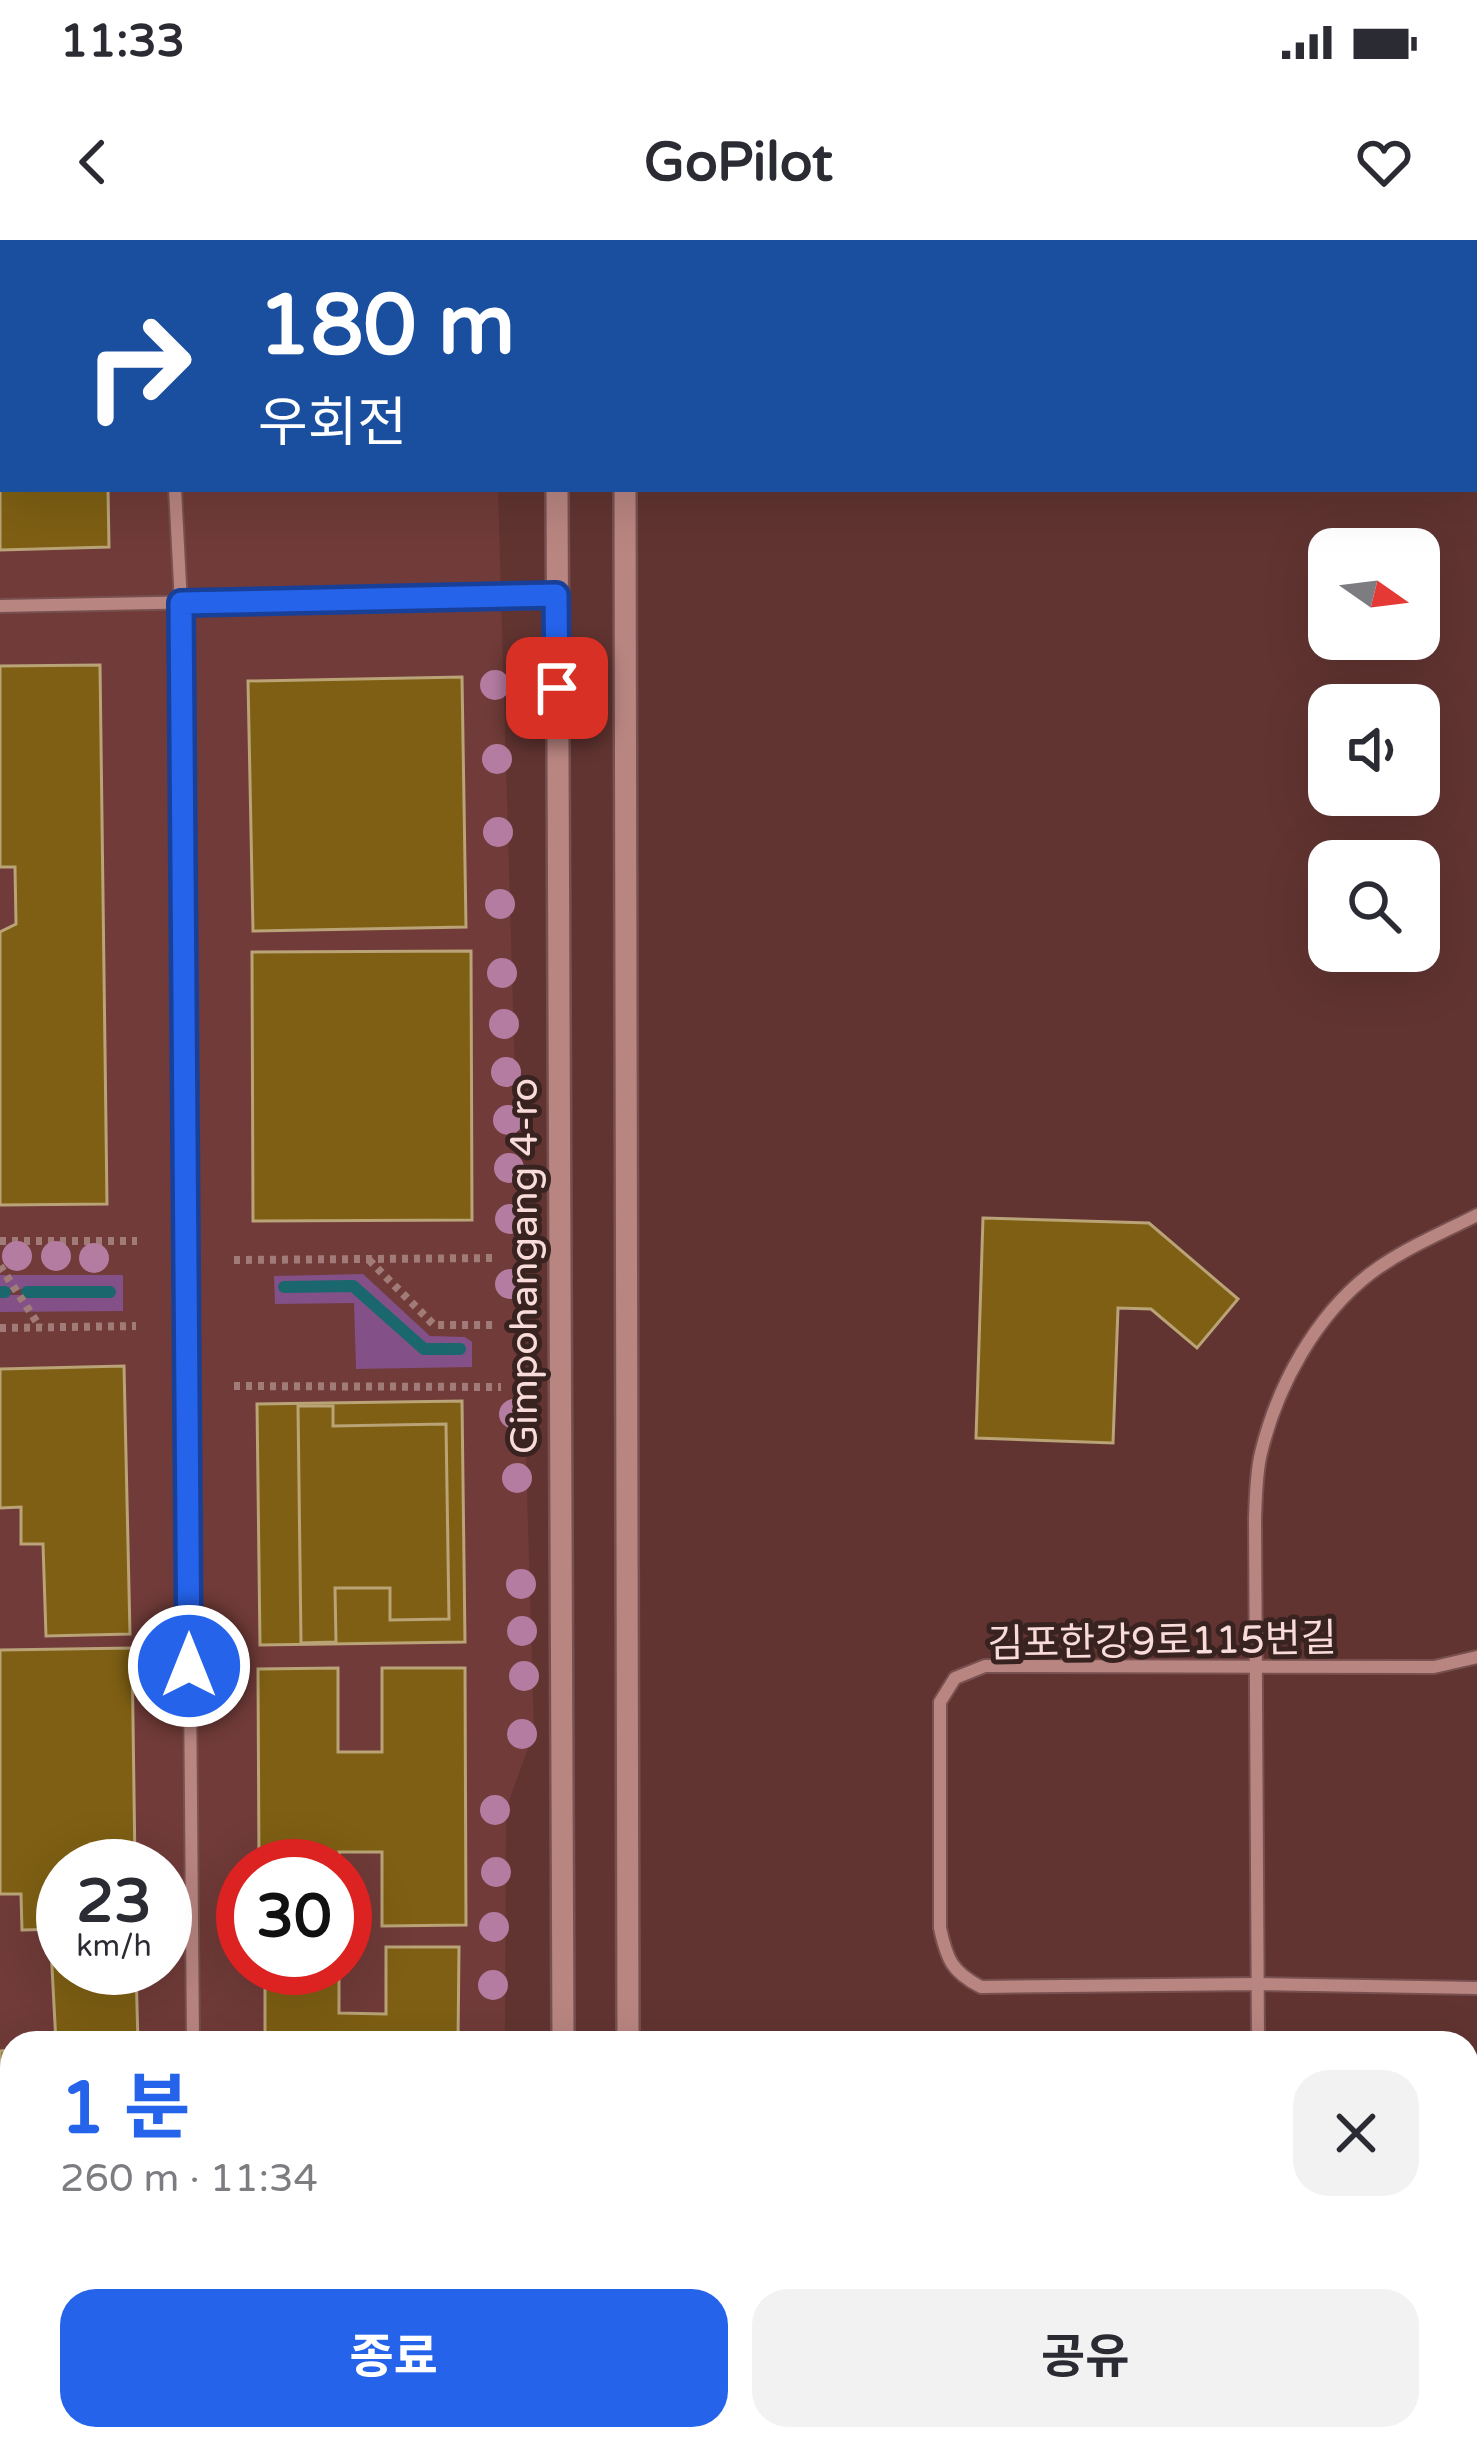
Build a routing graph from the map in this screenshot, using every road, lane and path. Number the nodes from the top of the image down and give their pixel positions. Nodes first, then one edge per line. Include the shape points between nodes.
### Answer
1 (175, 492) edge
2 (556, 492) edge
3 (625, 492) edge
4 (556, 595) junction
5 (181, 603) junction
6 (0, 606) edge
7 (1477, 1215) edge
8 (0, 1241) edge
9 (136, 1241) dead end
10 (368, 1258) junction
11 (498, 1258) dead end
12 (234, 1260) dead end
13 (0, 1266) edge
14 (498, 1325) dead end
15 (136, 1326) dead end
16 (40, 1327) junction
17 (0, 1328) edge
18 (235, 1386) dead end
19 (501, 1387) dead end
20 (1477, 1657) edge
21 (1257, 1667) junction
22 (1259, 1984) junction
23 (1477, 1988) edge
24 (193, 2031) edge
25 (563, 2031) edge
26 (628, 2031) edge
27 (1258, 2031) edge

1 - 5 street
2 - 4 street, Gimpohangang 4-ro
3 - 26 street
4 - 5 street
4 - 25 street, Gimpohangang 4-ro
5 - 6 street
5 - 24 street
7 - 21 street via 1370,1274 1307,1344 1278,1399 1260,1456 1255,1518
8 - 9 path
10 - 11 path
10 - 12 path
10 - 14 path via 434,1325
13 - 16 path
15 - 16 path
16 - 17 path
18 - 19 path
20 - 21 street, 김포한강9로115번길 via 1434,1667
21 - 22 street
21 - 22 street, 김포한강9로115번길 via 986,1666 955,1678 940,1702 940,1928 960,1976 981,1987
22 - 23 street, 김포한강9로115번길
22 - 27 street

